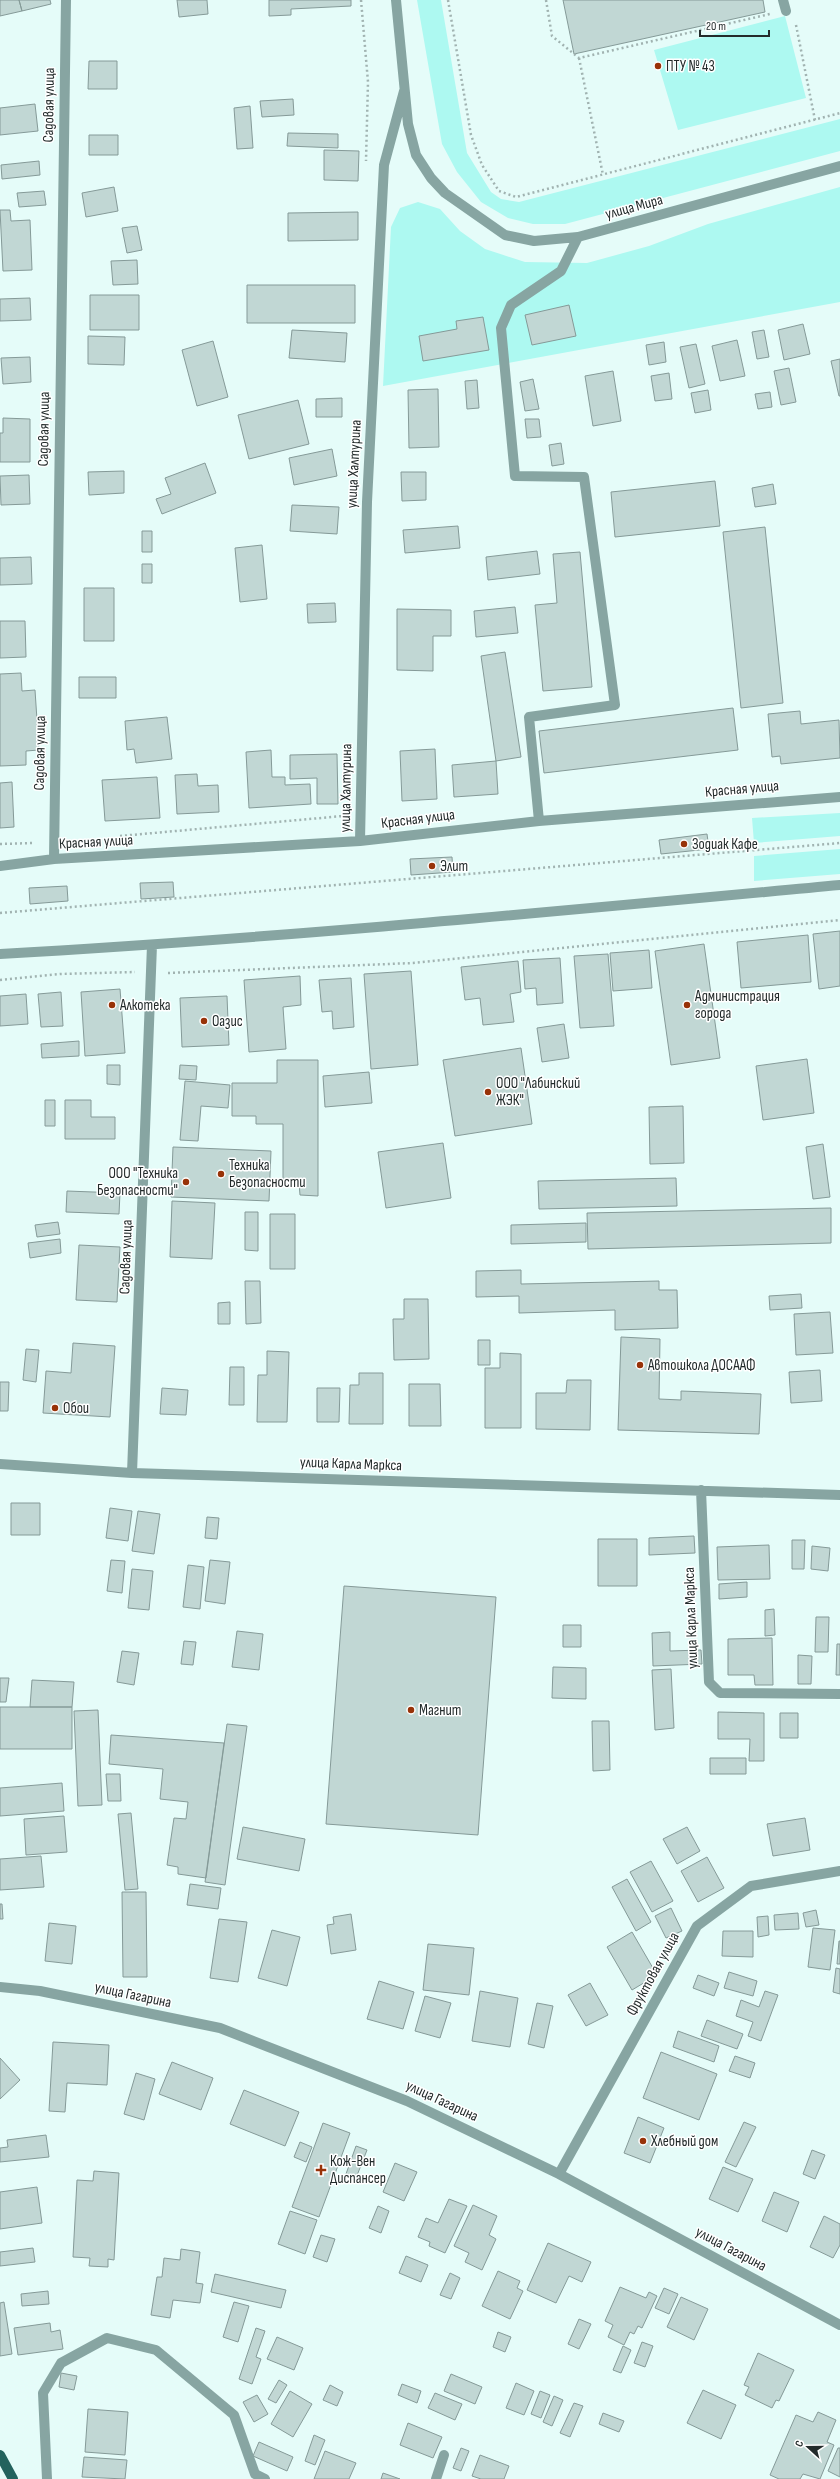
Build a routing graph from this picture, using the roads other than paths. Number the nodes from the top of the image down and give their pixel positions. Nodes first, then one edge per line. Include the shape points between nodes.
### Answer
1 (66, 0) edge
2 (396, 0) edge
3 (783, 0) edge
4 (786, 11) road end
5 (404, 91) junction
6 (840, 166) edge
7 (445, 193) joint
8 (578, 237) junction
9 (840, 797) edge
10 (539, 820) junction
11 (360, 841) junction
12 (54, 859) junction
13 (0, 866) edge
14 (840, 885) edge
15 (152, 946) junction
16 (0, 954) edge
17 (0, 1464) edge
18 (132, 1473) junction
19 (701, 1490) junction
20 (840, 1495) edge
21 (840, 1694) edge
22 (840, 1871) edge
23 (0, 1987) edge
24 (559, 2174) junction
25 (840, 2325) edge
26 (0, 2455) edge
27 (444, 2455) dead end
28 (13, 2479) edge
29 (47, 2479) edge
30 (265, 2479) edge
31 (436, 2479) edge

1 - 12 street, Садовая улица
2 - 5 street, улица Халтурина
3 - 4 street
5 - 7 street, улица Халтурина via 408,124 416,155 431,178
5 - 11 street, улица Халтурина via 384,165 367,502
6 - 8 street, улица Мира
7 - 8 street, улица Мира via 505,235 534,241
8 - 10 street via 561,271 511,305 501,328 515,476 584,477 615,705 528,717
9 - 10 street, Красная улица
10 - 11 street, Красная улица
11 - 12 street, Красная улица
12 - 13 street, Красная улица
14 - 15 street via 374,929
15 - 16 street
15 - 18 street, Садовая улица
17 - 18 street, улица Карла Маркса
18 - 19 street, улица Карла Маркса
19 - 20 street, улица Карла Маркса
19 - 21 street, улица Карла Маркса via 709,1682 720,1693
22 - 24 street, Фруктовая улица via 751,1886 697,1926
23 - 24 street, улица Гагарина via 40,1991 220,2028 407,2101
24 - 25 street, улица Гагарина
26 - 28 main road
27 - 31 street
29 - 30 street via 43,2393 61,2363 107,2338 156,2350 234,2416 255,2474

